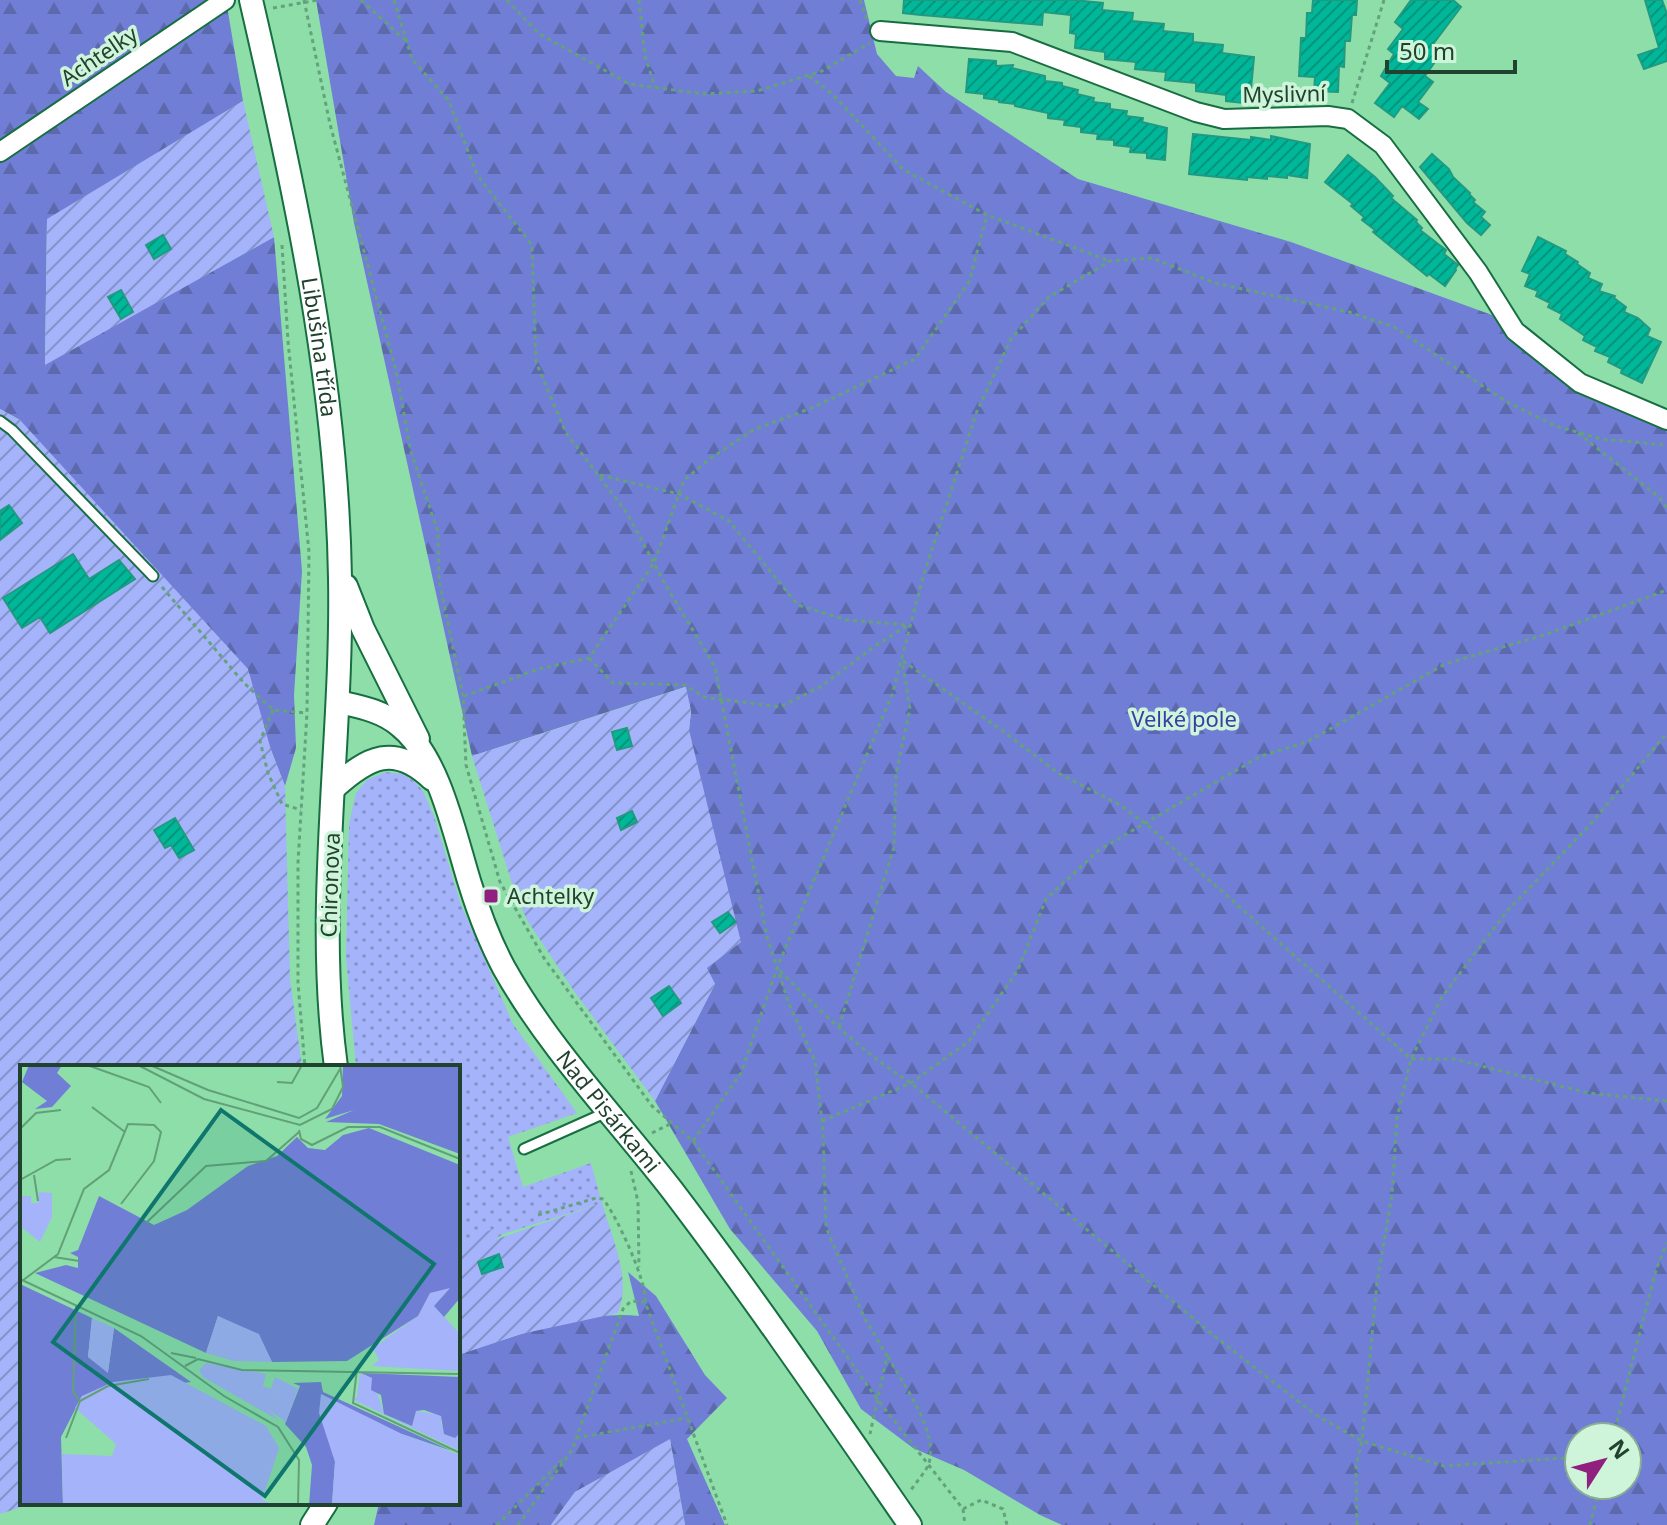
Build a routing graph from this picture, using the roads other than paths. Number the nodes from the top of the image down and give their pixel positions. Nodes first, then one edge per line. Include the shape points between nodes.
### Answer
1 (225, 0) edge
2 (252, 6) edge
3 (875, 28) road end
4 (0, 152) edge
5 (1667, 420) edge
6 (0, 421) edge
7 (340, 565) junction
8 (153, 576) road end
9 (339, 702) junction
10 (438, 784) junction
11 (334, 788) junction
12 (336, 1065) edge
13 (610, 1111) junction
14 (524, 1149) dead end
15 (325, 1505) edge
16 (312, 1525) edge
17 (910, 1525) edge

1 - 4 street, Achtelky
2 - 7 street, Libušina třída via 317,325 334,455
3 - 5 street, Myslivní via 1012,42 1224,119 1348,119 1383,145 1515,331 1580,383
6 - 8 lane
7 - 9 street, Libušina třída
7 - 10 street via 357,615
9 - 10 street, Nad Pisárkami via 372,710 401,726
9 - 11 street, Chironova
10 - 11 street via 410,763 388,757 365,763
10 - 13 street, Nad Pisárkami via 475,899 504,967 539,1023
11 - 12 street, Chironova via 327,964
13 - 14 lane
13 - 17 street, Nad Pisárkami via 788,1348
15 - 16 street

